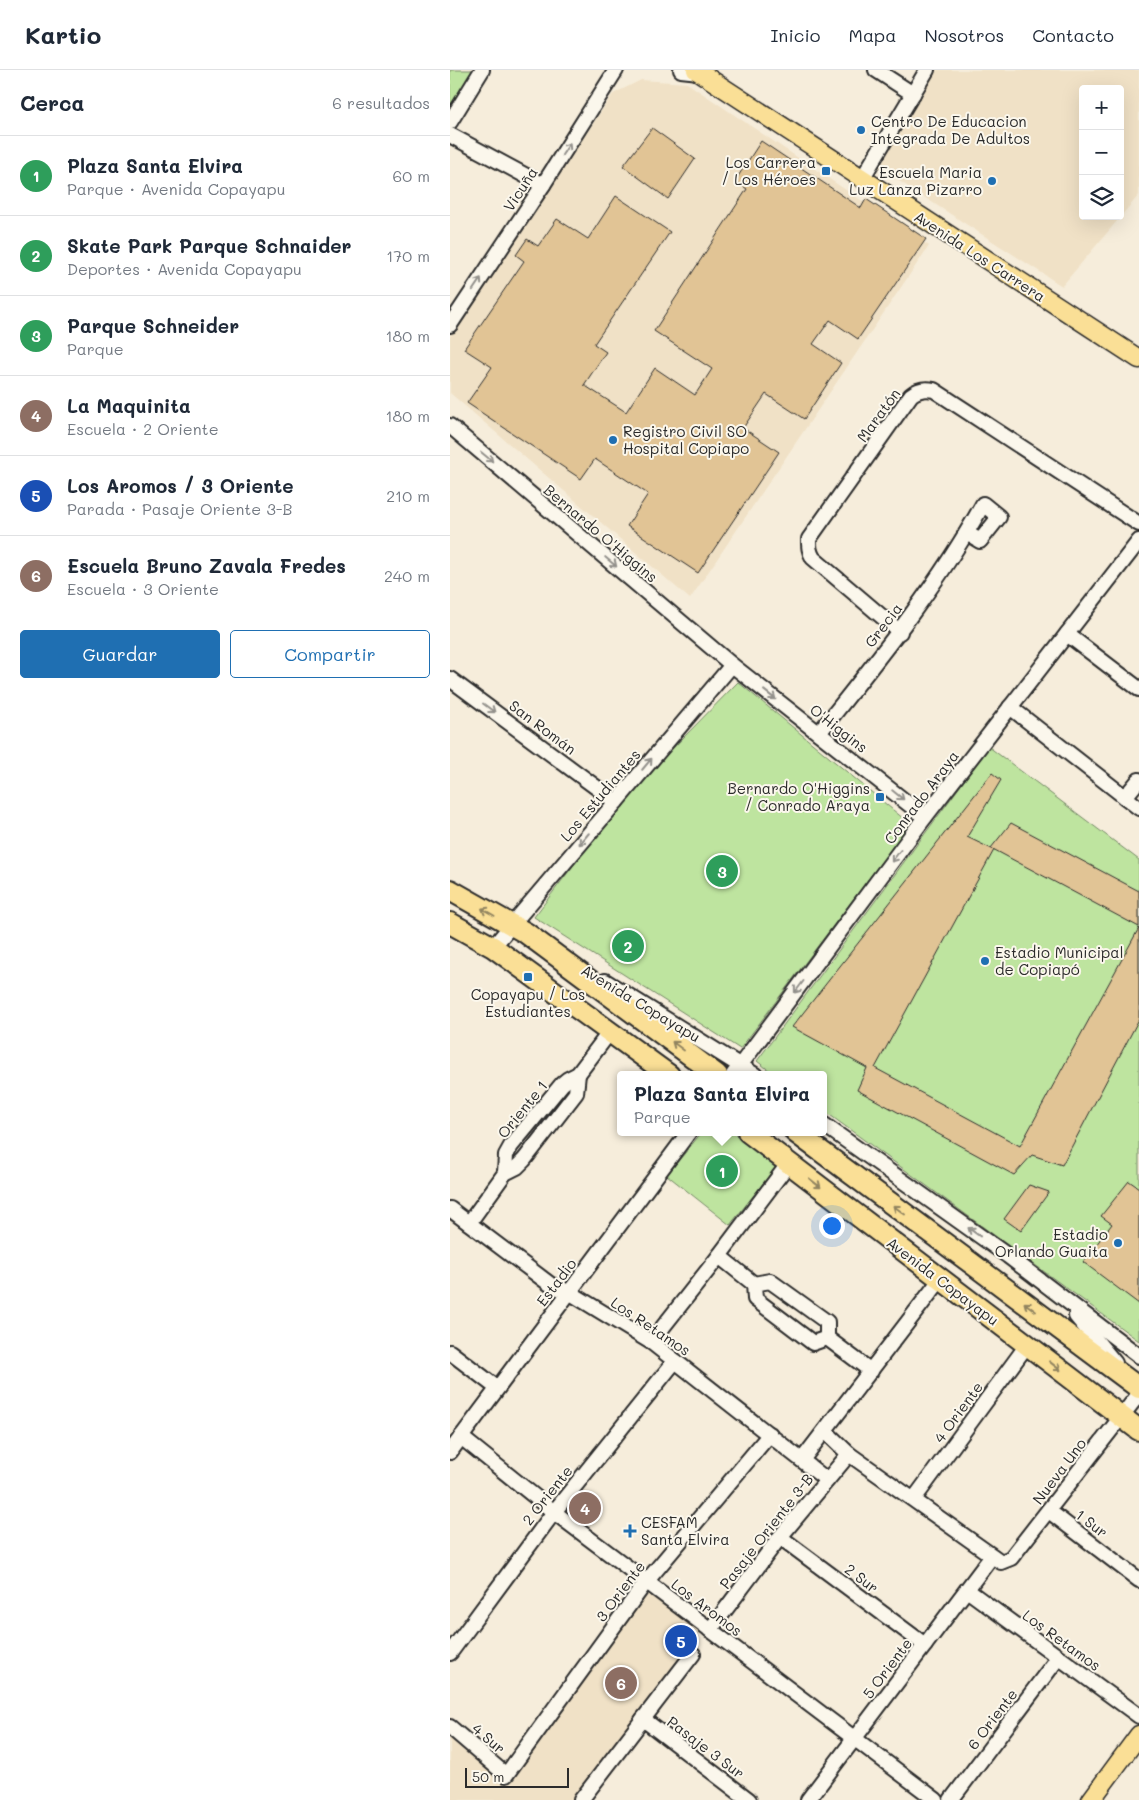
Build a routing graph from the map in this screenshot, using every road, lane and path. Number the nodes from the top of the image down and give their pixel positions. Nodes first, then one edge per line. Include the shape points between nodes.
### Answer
1 (482, 70) edge
2 (629, 70) edge
3 (681, 70) edge
4 (876, 70) edge
5 (927, 70) edge
6 (698, 71) edge
7 (615, 73) edge
8 (913, 94) junction
9 (450, 122) edge
10 (450, 135) edge
11 (862, 179) junction
12 (543, 185) junction
13 (450, 325) edge
14 (1139, 359) edge
15 (450, 426) edge
16 (1139, 524) edge
17 (967, 532) dead end
18 (1139, 542) edge
19 (900, 632) junction
20 (1067, 634) junction
21 (732, 665) junction
22 (450, 678) edge
23 (1139, 688) edge
24 (1010, 707) junction
25 (819, 733) junction
26 (1139, 780) edge
27 (1125, 797) junction
28 (616, 802) junction
29 (1139, 808) edge
30 (925, 817) junction
31 (450, 890) edge
32 (450, 923) edge
33 (519, 929) junction
34 (493, 947) junction
35 (609, 1032) junction
36 (737, 1070) edge
37 (663, 1071) edge
38 (712, 1071) edge
39 (578, 1074) junction
40 (827, 1127) edge
41 (686, 1136) edge
42 (753, 1136) edge
43 (800, 1136) edge
44 (790, 1163) junction
45 (505, 1173) junction
46 (450, 1209) edge
47 (469, 1223) junction
48 (720, 1256) junction
49 (940, 1280) junction
50 (754, 1284) junction
51 (569, 1292) junction
52 (1062, 1299) junction
53 (827, 1338) junction
54 (651, 1342) junction
55 (1027, 1345) junction
56 (450, 1352) edge
57 (1139, 1356) edge
58 (675, 1361) junction
59 (871, 1371) junction
60 (497, 1388) junction
61 (1136, 1388) edge
62 (1121, 1417) junction
63 (1139, 1430) edge
64 (824, 1431) junction
65 (770, 1434) junction
66 (461, 1437) junction
67 (450, 1452) edge
68 (849, 1454) junction
69 (802, 1460) junction
70 (827, 1480) junction
71 (914, 1499) junction
72 (1049, 1511) junction
73 (554, 1512) junction
74 (780, 1536) junction
75 (996, 1559) junction
76 (1139, 1580) edge
77 (646, 1582) junction
78 (967, 1590) junction
79 (710, 1630) junction
80 (925, 1645) junction
81 (450, 1653) edge
82 (693, 1654) dead end
83 (1058, 1658) junction
84 (1139, 1716) edge
85 (644, 1720) junction
86 (450, 1727) edge
87 (1139, 1735) edge
88 (854, 1739) junction
89 (506, 1774) joint
90 (581, 1800) edge
91 (750, 1800) edge
92 (808, 1800) edge
93 (936, 1800) edge
94 (951, 1800) edge
95 (1091, 1800) edge

1 - 9 street
2 - 7 street
3 - 6 street
4 - 8 street
5 - 8 street
6 - 11 main road, Avenida Los Carrera
12 -> 7 street, Vicuña
8 - 11 street
10 - 12 street
11 - 14 main road, Avenida Los Carrera
13 -> 12 street, Vicuña
15 -> 21 street, Bernardo O'Higgins
16 - 19 street, Maratón via 934,390 918,390 911,395 809,539 813,558
17 - 19 street, Grecia
18 - 20 street, Conrado Araya
19 - 25 street, Grecia
20 - 23 street
20 - 24 street, Conrado Araya
21 -> 25 street, O'Higgins
28 -> 21 street, Los Estudiantes
22 -> 28 street, San Román
24 - 27 street
24 - 30 street, Conrado Araya
25 -> 30 street, O'Higgins
26 - 27 street
27 - 29 street
28 -> 33 street, Los Estudiantes
30 -> 36 street, Conrado Araya
33 -> 31 highway, Avenida Copayapu
32 - 34 highway
33 - 34 street, Los Estudiantes
33 - 36 street, Avenida Copayapu
38 -> 33 highway, Avenida Copayapu
34 - 35 highway
35 - 37 highway
35 - 39 street, Oriente 1
39 - 45 street, Oriente 1 via 576,1093 524,1160
39 - 45 street, Oriente 1 via 562,1084 511,1146 506,1155
52 -> 40 street via 1008,1256
41 - 51 street, Estadio
42 - 44 highway, Avenida Copayapu
61 -> 43 highway, Avenida Copayapu
44 - 48 street
44 -> 49 highway, Avenida Copayapu
45 - 47 street, Oriente 1
46 - 47 street, Los Retamos
47 - 51 street, Los Retamos via 551,1285
48 - 50 street
48 - 54 street
49 - 55 highway, Avenida Copayapu
49 - 59 street
50 - 53 street via 770,1281 827,1322
50 - 53 street via 755,1299 813,1343
51 - 54 street, Los Retamos
51 - 60 street, Estadio
52 - 57 street
52 - 61 street
53 - 59 street
54 - 58 street, Los Retamos
55 -> 62 highway, Avenida Copayapu
55 - 71 street, 4 Oriente
56 - 60 street
58 - 65 street, Los Retamos
58 - 73 street, 2 Oriente
59 - 64 street
60 - 66 street, Estadio
61 - 62 street, Nueva Uno
62 - 63 highway, Avenida Copayapu
62 - 72 street, Nueva Uno
64 - 68 street
64 - 69 street
65 - 69 street, Los Retamos
65 - 77 street, 3 Oriente
66 - 67 street, Estadio
66 - 73 street, Los Aromos
68 - 70 street, Pasaje Oriente 3-B
68 - 71 street
69 - 70 street, Los Retamos
70 - 74 street, Pasaje Oriente 3-B
71 - 75 street
72 - 75 street, Nueva Uno via 1011,1558
72 - 76 street, 1 Sur
73 - 77 street, Los Aromos
73 - 81 street, 2 Oriente
74 - 79 street, Pasaje Oriente 3-B
74 - 80 street, 2 Sur
75 - 78 street, 5 Oriente
77 - 79 street, Los Aromos
77 - 89 street, 3 Oriente
78 - 80 street, 5 Oriente
78 - 83 street, Los Retamos
79 - 88 street, Los Aromos
80 - 88 street, 5 Oriente
82 - 85 street
83 - 84 street, Los Retamos
83 - 94 street, 6 Oriente
85 - 90 street
85 - 91 street, Pasaje 3 Sur
86 - 89 street, 4 Sur
87 - 95 main road
88 - 92 street, 5 Oriente
88 - 93 street, Los Aromos

